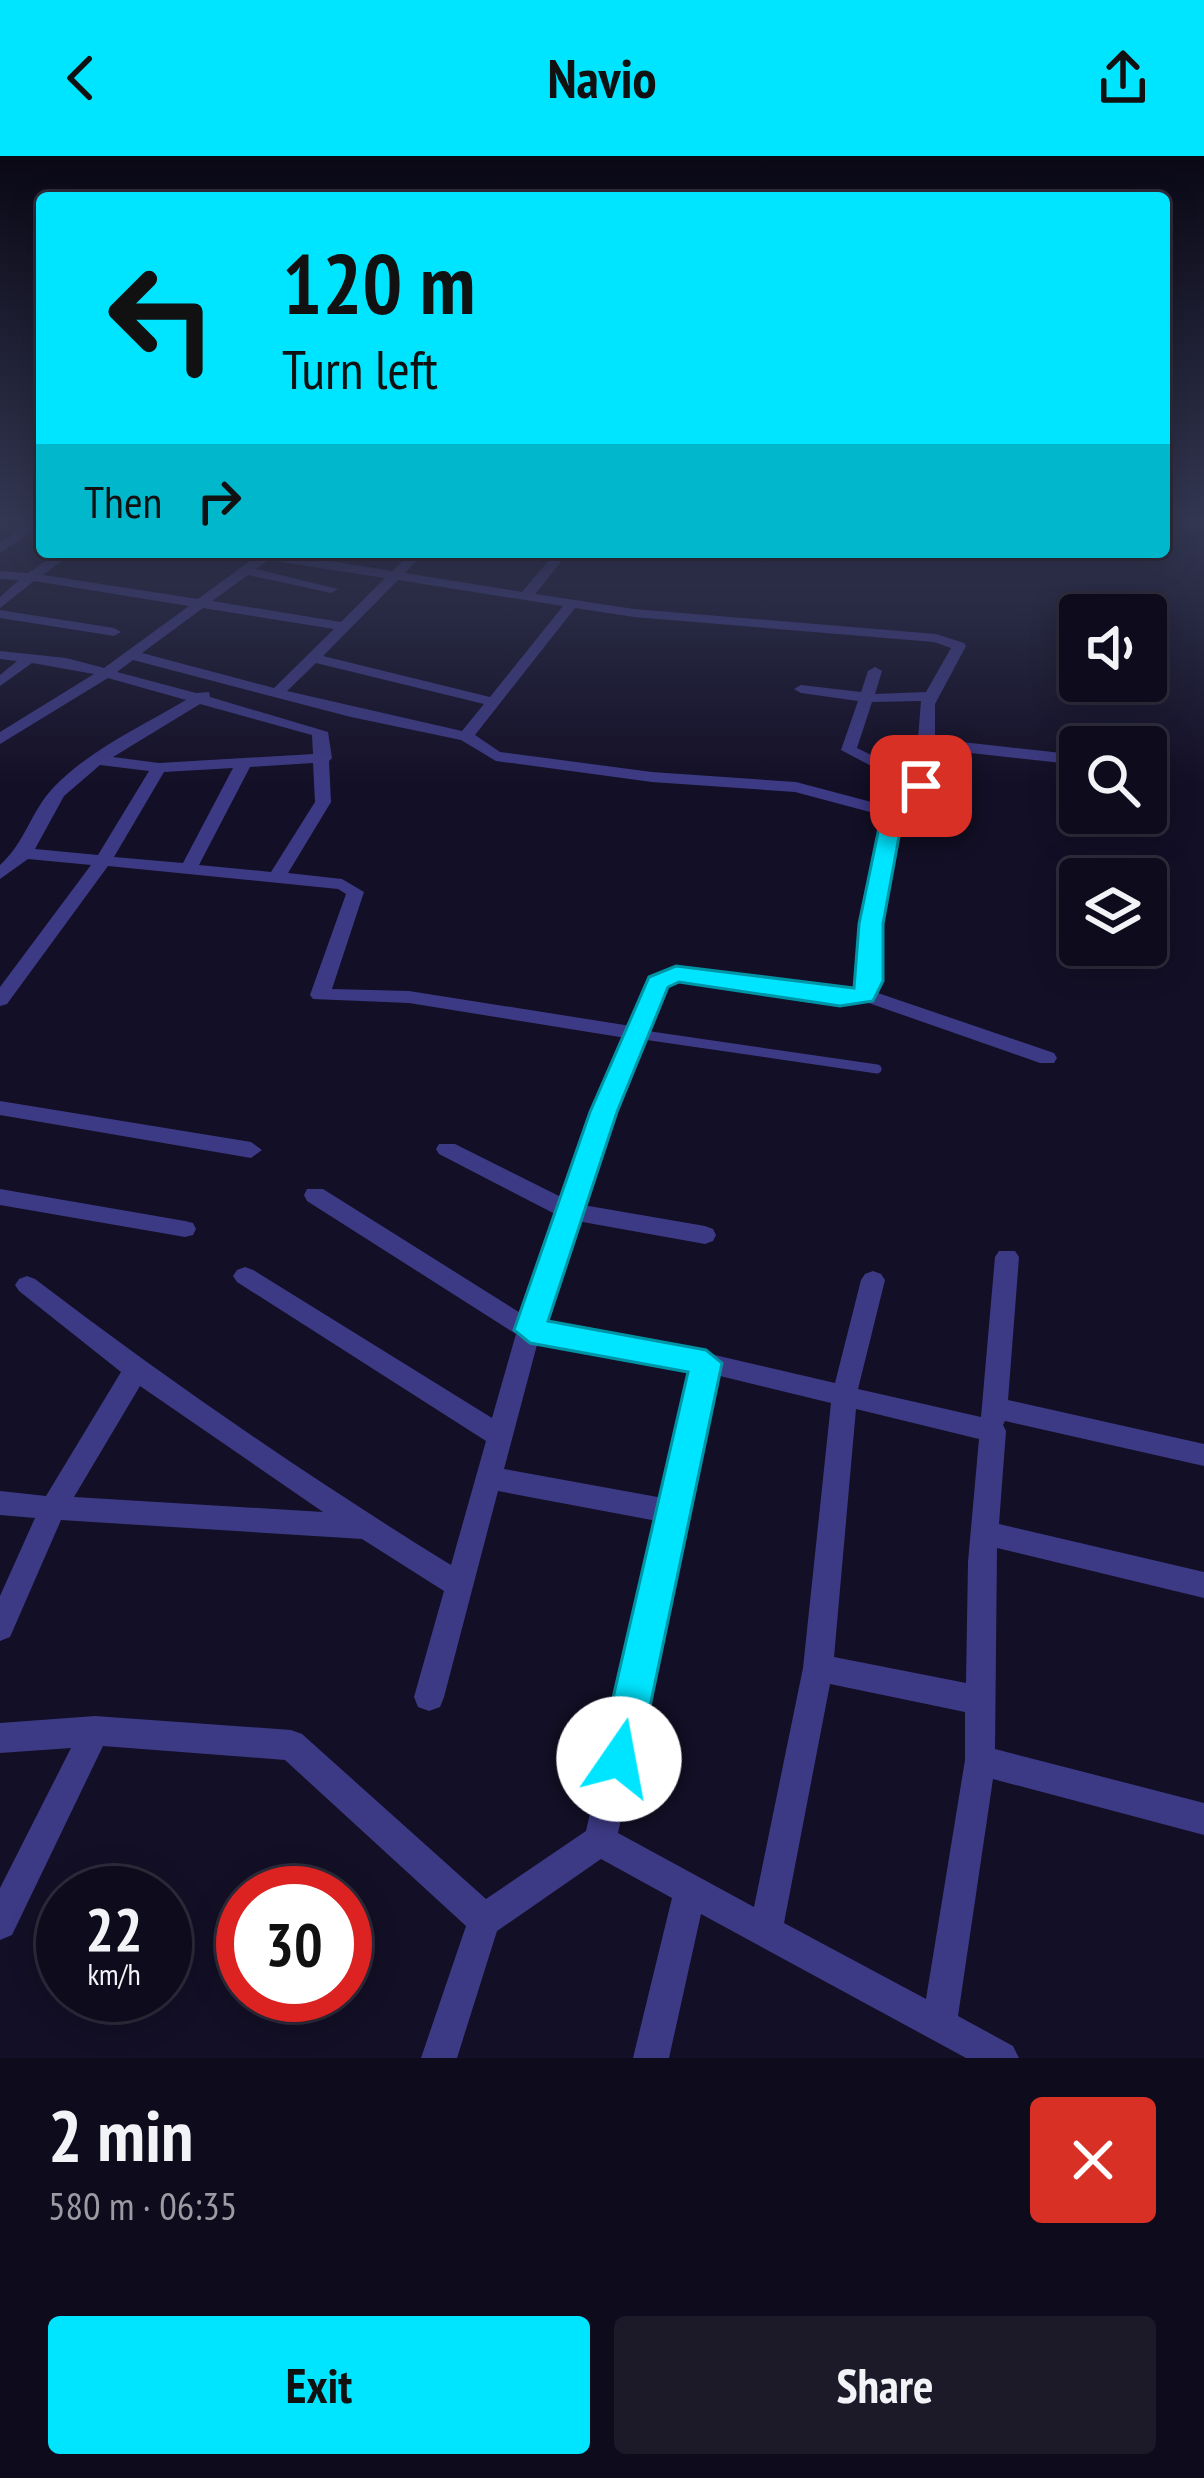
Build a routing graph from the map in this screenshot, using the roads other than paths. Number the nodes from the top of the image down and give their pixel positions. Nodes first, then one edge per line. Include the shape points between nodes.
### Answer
1 (194, 608) edge
2 (224, 608) edge
3 (362, 608) edge
4 (568, 608) edge
5 (619, 608) edge
6 (0, 614) edge
7 (343, 626) junction
8 (114, 632) dead end
9 (0, 655) edge
10 (131, 655) junction
11 (29, 658) junction
12 (314, 658) junction
13 (875, 671) dead end
14 (106, 673) junction
15 (231, 681) junction
16 (0, 682) edge
17 (802, 689) dead end
18 (277, 693) junction
19 (931, 696) junction
20 (198, 698) junction
21 (864, 698) junction
22 (493, 702) junction
23 (466, 736) junction
24 (0, 740) edge
25 (927, 743) junction
26 (324, 758) junction
27 (1059, 758) edge
28 (97, 760) junction
29 (244, 763) junction
30 (159, 768) junction
31 (921, 786) junction
32 (894, 812) junction
33 (24, 853) junction
34 (103, 861) junction
35 (188, 870) junction
36 (0, 874) edge
37 (277, 877) junction
38 (864, 995) junction
39 (0, 1000) edge
40 (636, 1034) junction
41 (1047, 1058) dead end
42 (877, 1069) dead end
43 (0, 1108) edge
44 (447, 1149) dead end
45 (251, 1150) dead end
46 (315, 1195) dead end
47 (0, 1197) edge
48 (569, 1211) junction
49 (185, 1228) dead end
50 (705, 1234) dead end
51 (1007, 1257) dead end
52 (245, 1276) dead end
53 (873, 1280) dead end
54 (28, 1285) dead end
55 (530, 1330) junction
56 (706, 1363) junction
57 (136, 1370) junction
58 (844, 1396) junction
59 (994, 1419) junction
60 (500, 1436) junction
61 (1204, 1455) edge
62 (488, 1478) junction
63 (0, 1503) edge
64 (53, 1508) junction
65 (673, 1512) junction
66 (366, 1527) junction
67 (985, 1533) junction
68 (459, 1585) junction
69 (1204, 1585) edge
70 (0, 1628) edge
71 (818, 1668) junction
72 (429, 1697) dead end
73 (980, 1700) junction
74 (95, 1731) junction
75 (0, 1738) edge
76 (980, 1760) junction
77 (1204, 1819) edge
78 (600, 1841) junction
79 (690, 1890) junction
80 (484, 1920) junction
81 (0, 1923) edge
82 (766, 1931) junction
83 (939, 2025) junction
84 (439, 2058) edge
85 (651, 2058) edge
86 (1001, 2058) edge

1 - 10 street
2 - 7 street
3 - 7 street
4 - 22 street
5 - 19 street via 953,642 959,646
6 - 8 street
7 - 12 street
9 - 11 street
10 - 14 street
10 - 15 street
11 - 14 street
11 - 16 street
12 - 18 street
12 - 22 street
13 - 21 street
14 - 20 street
14 - 24 street
15 - 18 street
15 - 20 street
17 - 21 street
18 - 23 street
19 - 21 street
19 - 25 street
20 - 26 street via 320,732
20 - 28 street
21 - 31 street via 850,753
22 - 23 street
23 - 32 street via 496,756 796,787
25 - 27 street
25 - 31 street
26 - 29 street
26 - 37 street via 322,802
28 - 30 street
28 - 33 street via 57,793
29 - 30 street
29 - 35 street
30 - 34 street
31 - 32 street via 916,800
32 - 38 street
33 - 34 street
33 - 36 street
34 - 35 street
34 - 39 street
35 - 37 street
37 - 40 street via 355,892 320,995 409,997
38 - 40 street via 668,974
38 - 41 street
40 - 42 lane
40 - 48 street
43 - 45 street
44 - 48 street
46 - 55 street
47 - 49 street
48 - 50 street
48 - 55 street
51 - 59 street
52 - 60 street
53 - 58 street
54 - 57 street
55 - 56 street
55 - 60 street
56 - 58 street
56 - 65 street
57 - 64 street
57 - 66 street
58 - 59 street
58 - 71 street
59 - 61 street
59 - 67 street
60 - 62 street
62 - 65 street
62 - 68 street
63 - 64 street
64 - 66 street
64 - 70 street
65 - 78 street
66 - 68 street
67 - 69 street
67 - 73 street
68 - 72 street
71 - 73 street
71 - 82 street
73 - 76 street
74 - 75 street
74 - 80 street via 291,1745
74 - 81 street
76 - 77 street
76 - 83 street
78 - 79 street
78 - 80 street
79 - 82 street
79 - 85 street
80 - 84 street
82 - 83 street
83 - 86 street

